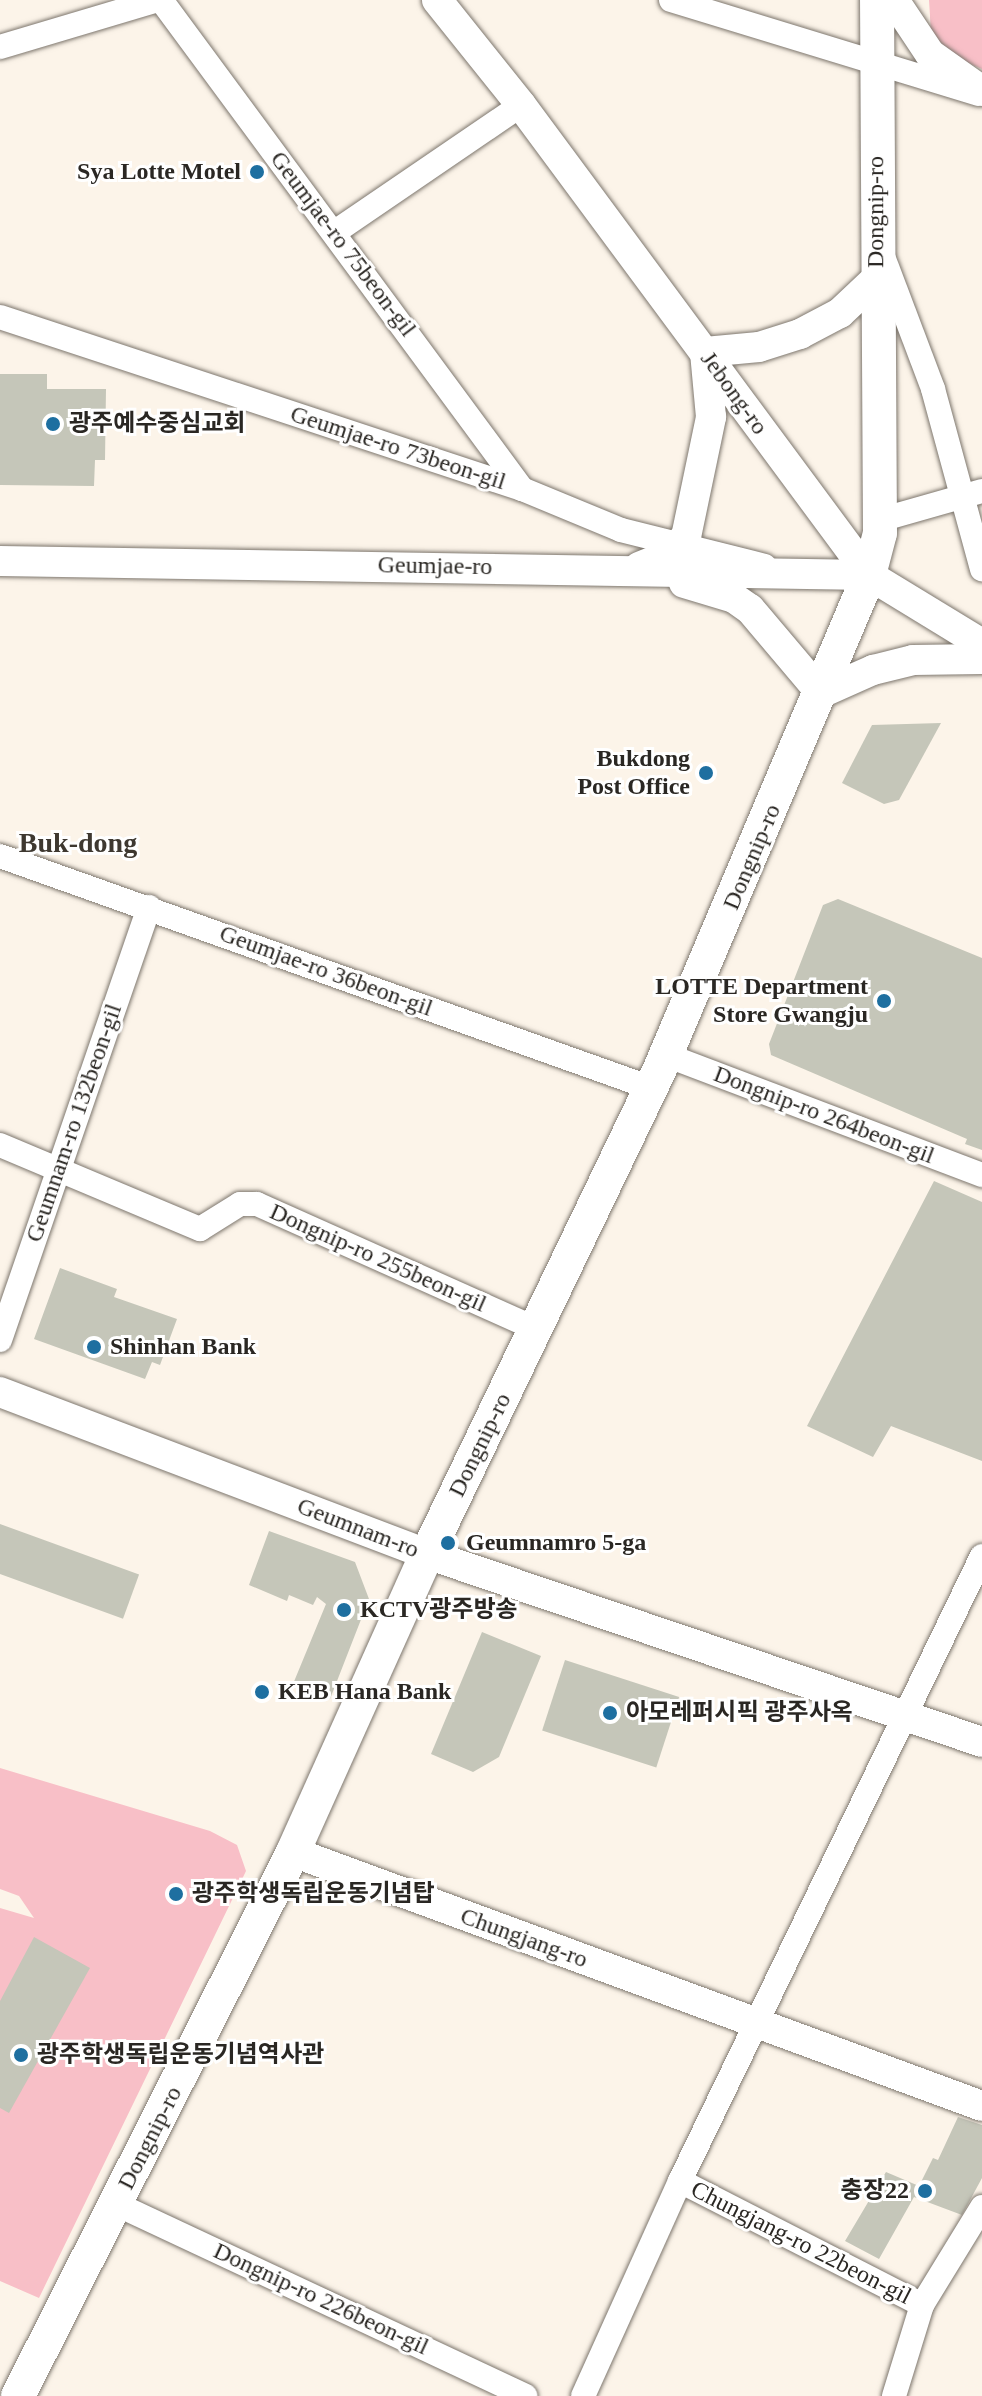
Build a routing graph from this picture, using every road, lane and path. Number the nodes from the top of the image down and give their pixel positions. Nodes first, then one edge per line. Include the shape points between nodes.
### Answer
1 (159, 0) edge
2 (437, 0) edge
3 (671, 0) edge
4 (877, 0) edge
5 (894, 0) edge
6 (0, 47) edge
7 (877, 65) junction
8 (982, 93) edge
9 (521, 105) junction
10 (335, 232) junction
11 (875, 237) junction
12 (876, 279) junction
13 (0, 317) edge
14 (705, 352) junction
15 (522, 489) junction
16 (972, 494) edge
17 (880, 520) junction
18 (682, 545) junction
19 (0, 561) edge
20 (982, 569) edge
21 (632, 570) junction
22 (798, 574) junction
23 (869, 575) junction
24 (982, 644) edge
25 (982, 659) edge
26 (821, 693) junction
27 (0, 856) edge
28 (149, 907) junction
29 (666, 1055) junction
30 (651, 1088) junction
31 (0, 1145) edge
32 (57, 1174) junction
33 (982, 1175) edge
34 (537, 1329) junction
35 (0, 1340) edge
36 (0, 1392) edge
37 (427, 1554) junction
38 (982, 1556) edge
39 (901, 1718) junction
40 (982, 1742) edge
41 (293, 1852) junction
42 (756, 2022) junction
43 (982, 2106) edge
44 (680, 2181) junction
45 (116, 2204) junction
46 (982, 2207) edge
47 (922, 2305) junction
48 (18, 2396) edge
49 (525, 2396) edge
50 (583, 2396) edge
51 (894, 2396) edge

1 - 6 street
1 - 10 street, Geumjae-ro 75beon-gil
2 - 9 street, Jebong-ro
3 - 7 street
4 - 7 main road, Dongnip-ro
5 - 8 street via 930,54
7 - 8 street
7 - 11 main road, Dongnip-ro
9 - 10 street
9 - 14 street, Jebong-ro
10 - 15 street, Geumjae-ro 75beon-gil
11 - 12 main road, Dongnip-ro
11 - 16 street
12 - 14 street via 840,313 800,334 759,347
12 - 17 main road, Dongnip-ro
13 - 15 street, Geumjae-ro 73beon-gil
14 - 18 street via 711,417
14 - 23 street, Jebong-ro
15 - 18 street, Geumjae-ro 73beon-gil via 621,530
16 - 17 street
16 - 20 street
17 - 23 main road, Dongnip-ro
18 - 21 street
18 - 22 street, Geumjae-ro 73beon-gil
19 - 21 street, Geumjae-ro
21 - 22 street, Geumjae-ro
21 - 26 street via 734,598 763,622
22 - 23 street, Geumjae-ro
23 - 24 street, Jebong-ro
23 - 26 main road, Dongnip-ro
25 - 26 street via 913,660 873,670
26 - 29 main road, Dongnip-ro
27 - 28 street, Geumjae-ro 36beon-gil
28 - 30 street, Geumjae-ro 36beon-gil
28 - 32 street, Geumnam-ro 132beon-gil
29 - 30 main road, Dongnip-ro
29 - 33 street, Dongnip-ro 264beon-gil
30 - 34 main road, Dongnip-ro
31 - 32 street, Dongnip-ro 255beon-gil
32 - 34 street, Dongnip-ro 255beon-gil via 200,1229 240,1204 257,1204
32 - 35 street, Geumnam-ro 132beon-gil
34 - 37 main road, Dongnip-ro
36 - 37 street, Geumnam-ro
37 - 39 street, Geumnam-ro
37 - 41 main road, Dongnip-ro
38 - 39 street
39 - 40 street, Geumnam-ro
39 - 42 street
41 - 42 street, Chungjang-ro
41 - 45 main road, Dongnip-ro
42 - 43 street, Chungjang-ro
42 - 44 street
44 - 47 street, Chungjang-ro 22beon-gil
44 - 50 street
45 - 48 main road, Dongnip-ro
45 - 49 street, Dongnip-ro 226beon-gil
46 - 47 street, Chungjang-ro 22beon-gil
47 - 51 street, Chungjang-ro 22beon-gil

